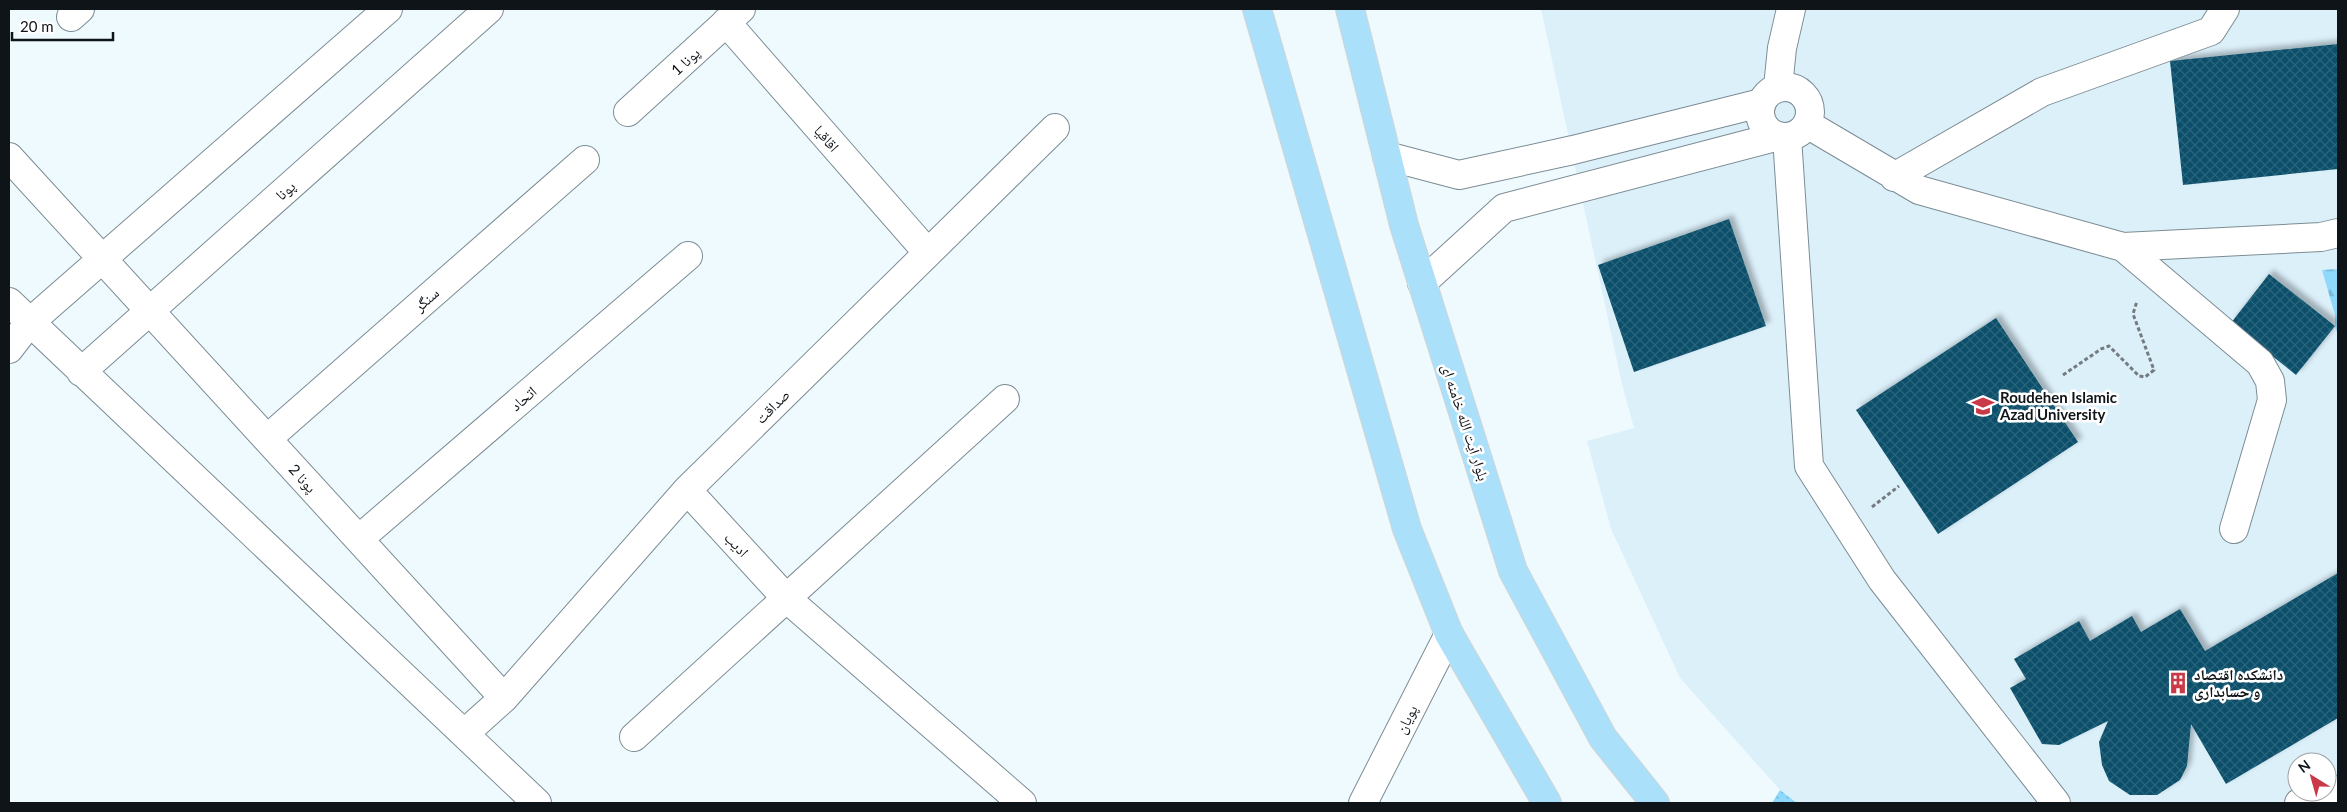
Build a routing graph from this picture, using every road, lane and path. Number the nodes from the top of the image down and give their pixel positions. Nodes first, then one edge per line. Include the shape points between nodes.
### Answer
1 (388, 9) edge
2 (489, 9) edge
3 (1257, 9) edge
4 (1350, 9) edge
5 (1791, 9) edge
6 (2225, 9) edge
7 (734, 16) edge
8 (1770, 95) junction
9 (628, 112) dead end
10 (1055, 128) dead end
11 (1791, 132) junction
12 (1387, 156) junction
13 (9, 157) edge
14 (585, 160) dead end
15 (1894, 177) junction
16 (2338, 234) edge
17 (2123, 247) junction
18 (928, 253) junction
19 (688, 256) dead end
20 (103, 258) junction
21 (2146, 266) junction
22 (1422, 283) junction
23 (9, 302) edge
24 (150, 310) junction
25 (29, 323) junction
26 (9, 349) edge
27 (81, 372) junction
28 (2063, 375) dead end
29 (1005, 399) dead end
30 (267, 439) junction
31 (687, 490) junction
32 (2234, 529) dead end
33 (359, 539) junction
34 (786, 598) junction
35 (1449, 634) junction
36 (504, 698) junction
37 (465, 733) junction
38 (634, 737) dead end
39 (2338, 790) edge
40 (536, 803) edge
41 (1022, 803) edge
42 (1363, 803) edge
43 (1547, 803) edge
44 (1655, 803) edge
45 (2056, 803) edge
46 (2299, 803) edge

1 - 20 street
2 - 24 street, پونا
3 - 35 main road via 1406,529
4 - 12 main road, بلوار آیت الله خامنه ای
5 - 8 street
6 - 15 street via 2210,31 2042,92
7 - 9 street, پونا 1
7 - 18 street, اقاقیا
8 - 11 street via 1761,121 1771,133
8 - 11 street via 1794,89 1807,100 1810,116
8 - 12 street via 1572,150 1459,175
10 - 18 street, صداقت
11 - 15 street
11 - 22 street via 1504,208
11 - 45 street via 1809,466 1882,580
12 - 22 main road, بلوار آیت الله خامنه ای
13 - 20 street, پونا 2
14 - 30 street, سنگر
15 - 17 street via 1919,190
16 - 17 street
17 - 21 street
18 - 31 street, صداقت
19 - 33 street, اتحاد
20 - 24 street, پونا 2
20 - 25 street
21 - 28 path via 2133,314 2154,370 2145,377 2139,376 2109,346
21 - 32 street via 2260,363 2270,380 2272,400
22 - 44 main road, بلوار آیت الله خامنه ای via 1513,571 1603,738
23 - 25 street
24 - 27 street, پونا
24 - 30 street, پونا 2
25 - 26 street
25 - 27 street
27 - 37 street
29 - 34 street
30 - 33 street, پونا 2
31 - 34 street, ادیب
31 - 36 street, صداقت
33 - 36 street, پونا 2
34 - 38 street
34 - 41 street, ادیب
35 - 42 street, پویان
35 - 43 main road
36 - 37 street, صداقت
37 - 40 street
39 - 46 street

